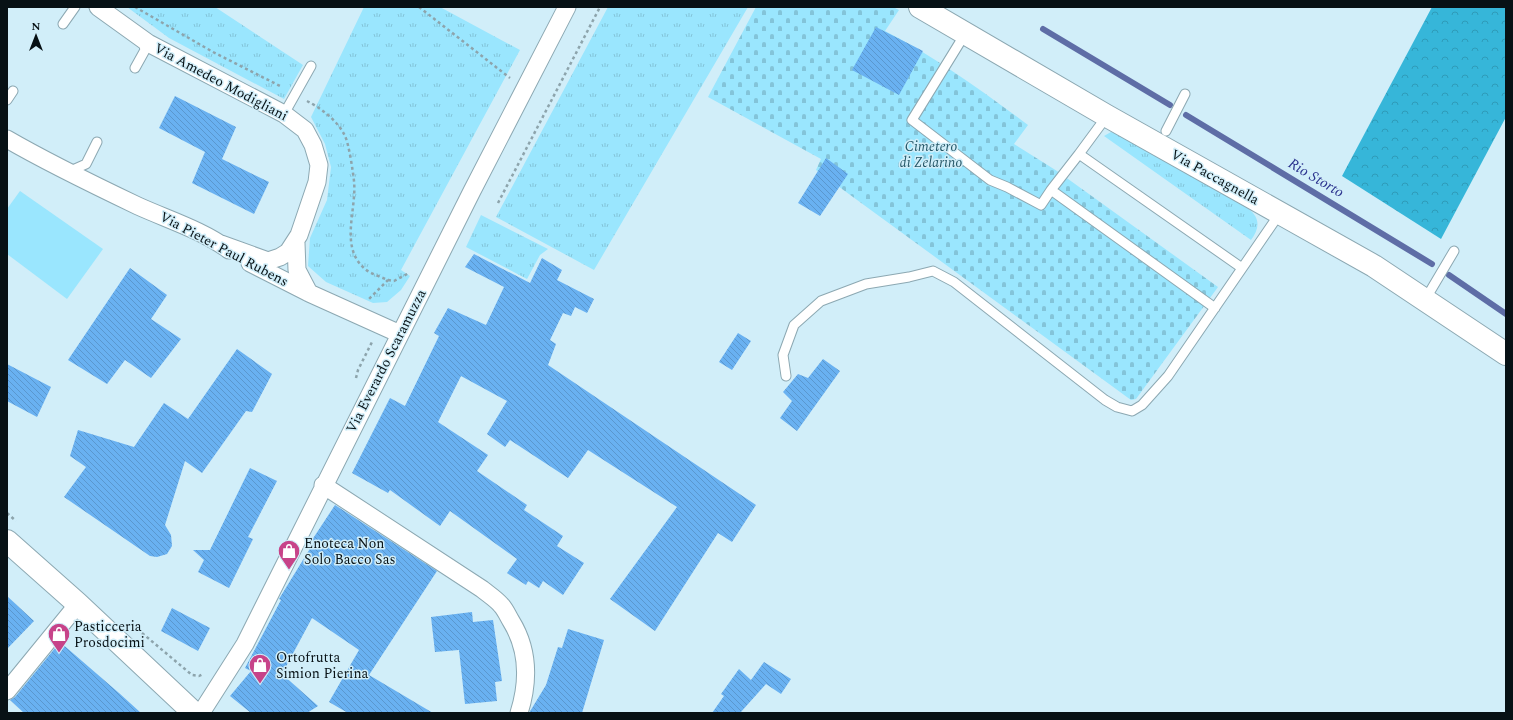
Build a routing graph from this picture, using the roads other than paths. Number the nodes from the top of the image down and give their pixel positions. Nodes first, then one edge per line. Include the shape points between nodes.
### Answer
1 (75, 7) edge
2 (98, 7) edge
3 (567, 7) edge
4 (920, 7) edge
5 (63, 24) dead end
6 (965, 34) junction
7 (143, 39) junction
8 (311, 66) dead end
9 (135, 68) dead end
10 (13, 91) dead end
11 (1185, 94) dead end
12 (7, 100) edge
13 (284, 114) junction
14 (1107, 116) junction
15 (1166, 131) dead end
16 (7, 139) edge
17 (97, 142) dead end
18 (1079, 154) junction
19 (68, 172) junction
20 (1051, 190) junction
21 (1280, 213) junction
22 (296, 243) junction
23 (221, 244) junction
24 (1454, 251) dead end
25 (1242, 268) junction
26 (309, 293) junction
27 (1424, 301) junction
28 (1215, 308) junction
29 (400, 334) junction
30 (1506, 354) edge
31 (786, 376) dead end
32 (323, 485) junction
33 (13, 532) edge
34 (78, 604) junction
35 (7, 691) edge
36 (194, 713) edge
37 (201, 713) edge
38 (519, 713) edge

1 - 5 lane
2 - 7 street, Via Amedeo Modigliani
3 - 29 street, Via Everardo Scaramuzza
4 - 6 main road, Via Paccagnella
6 - 14 main road, Via Paccagnella
6 - 20 lane via 912,120 990,180 1041,205
7 - 9 lane via 145,50
7 - 13 street, Via Amedeo Modigliani
8 - 13 lane
10 - 12 lane
11 - 15 lane
13 - 22 street, Via Amedeo Modigliani via 305,130 313,144 319,165 317,182
14 - 18 lane
14 - 21 main road, Via Paccagnella
16 - 19 street, Via Pieter Paul Rubens
17 - 19 lane via 86,164
18 - 20 lane
18 - 25 lane
19 - 23 street, Via Pieter Paul Rubens
20 - 28 lane
21 - 25 lane
21 - 27 main road, Via Paccagnella via 1374,266
22 - 23 street, Via Amedeo Modigliani via 280,257 268,261
22 - 26 street, Via Amedeo Modigliani via 297,270
23 - 26 street, Via Pieter Paul Rubens via 236,256
24 - 27 lane
25 - 28 lane
26 - 29 street, Via Pieter Paul Rubens
27 - 30 main road, Via Paccagnella
28 - 31 lane via 1168,376 1142,405 1132,410 1117,408 1105,400 954,282 933,271 866,284 821,301 794,324 783,355
29 - 32 street, Via Everardo Scaramuzza
32 - 37 street, Via Everardo Scaramuzza via 245,644
32 - 38 street via 482,589 502,605 524,647 527,674 525,695
33 - 34 main road
34 - 35 street
34 - 36 main road

